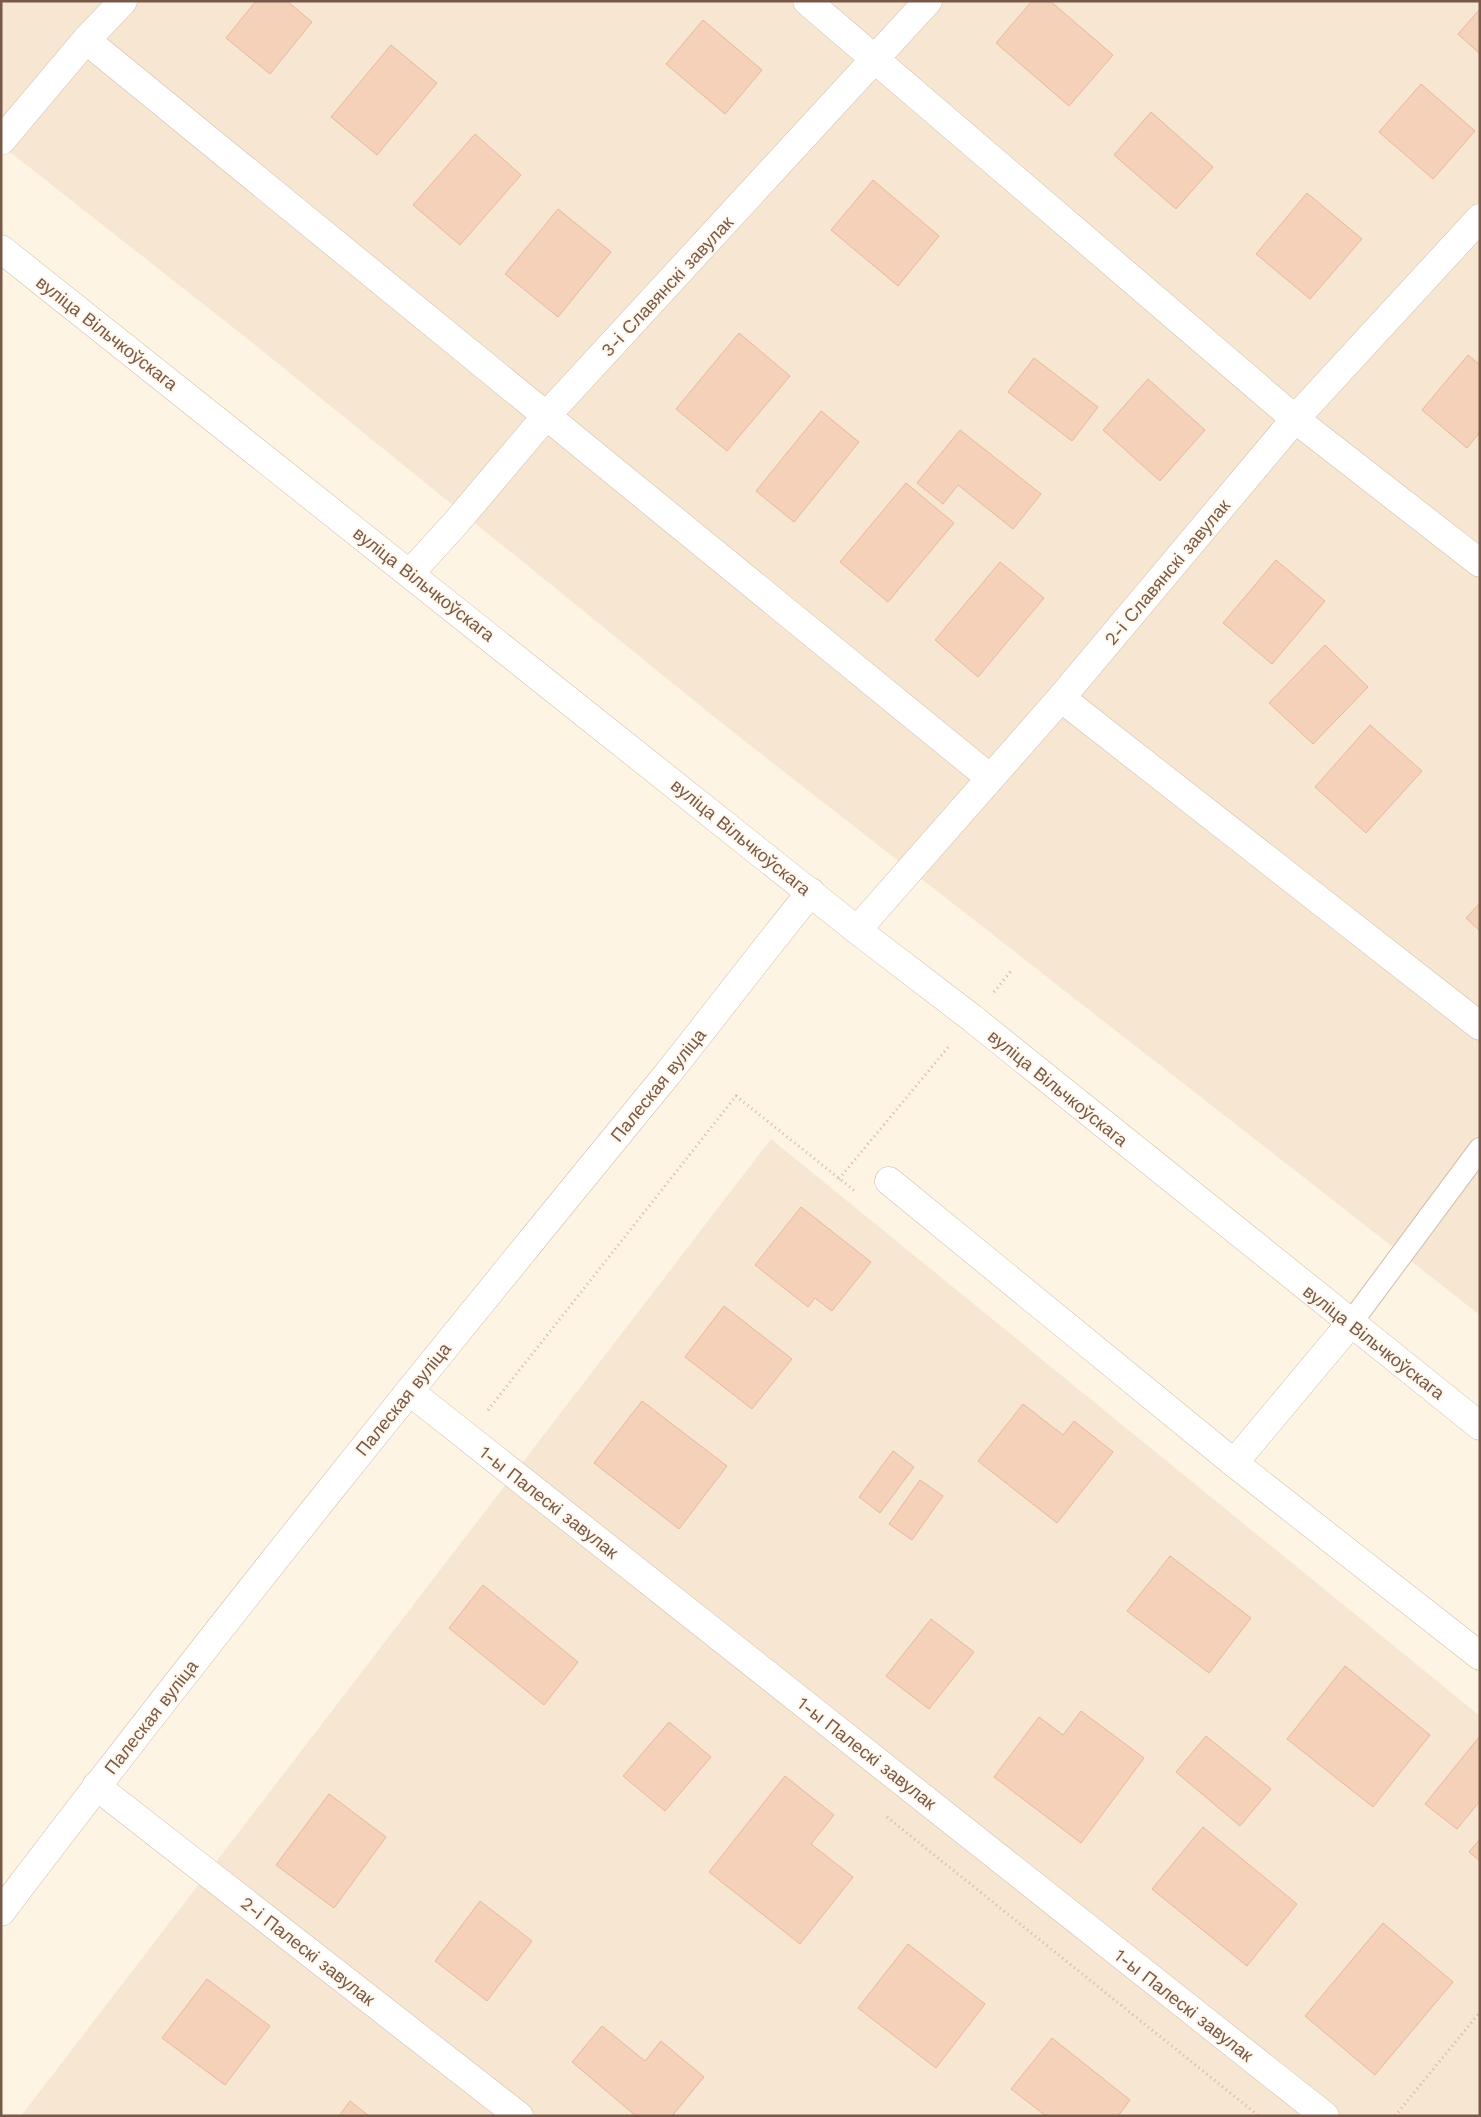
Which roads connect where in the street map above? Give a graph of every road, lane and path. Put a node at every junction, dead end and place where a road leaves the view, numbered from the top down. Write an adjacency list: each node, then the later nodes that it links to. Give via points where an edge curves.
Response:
1 (123, 1): 4 (street)
2 (807, 1): 5 (street)
3 (928, 1): 5 (street, 3-і Славянскі завулак)
4 (86, 40): 6 (street); 9 (street)
5 (876, 60): 9 (street, 3-і Славянскі завулак); 10 (street)
6 (1, 140)
7 (1480, 218): 10 (street, 2-і Славянскі завулак)
8 (1, 249): 12 (street, вуліца Вільчкоўскага)
9 (548, 415): 12 (street, 3-і Славянскі завулак); 14 (street)
10 (1296, 419): 11 (street); 13 (street, 2-і Славянскі завулак)
11 (1480, 563)
12 (410, 573): 15 (street, вуліца Вільчкоўскага)
13 (1061, 698): 14 (street, 2-і Славянскі завулак); 19 (street)
14 (990, 778): 16 (street, 2-і Славянскі завулак)
15 (811, 892): 16 (street, вуліца Вільчкоўскага); 25 (street, Палеская вуліца)
16 (857, 930): 18 (street, вуліца Вільчкоўскага)
17 (1011, 971): 18 (path)
18 (972, 1018): 21 (path); 24 (street, вуліца Вільчкоўскага)
19 (1480, 1026)
20 (1480, 1148): 24 (lane)
21 (839, 1179): 23 (path); 27 (path, via 736,1096)
22 (889, 1181): 28 (street)
23 (862, 1198)
24 (1350, 1324): 26 (street, вуліца Вільчкоўскага); 28 (street)
25 (409, 1390): 27 (street, 1-ы Палескі завулак); 30 (street, Палеская вуліца)
26 (1480, 1426)
27 (466, 1436): 34 (street, 1-ы Палескі завулак)
28 (1234, 1463): 29 (street)
29 (1480, 1656)
30 (96, 1786): 31 (street, Палеская вуліца); 33 (street, 2-і Палескі завулак)
31 (1, 1912)
32 (1480, 2012): 35 (path)
33 (519, 2116)
34 (1325, 2116)
35 (1395, 2116)

